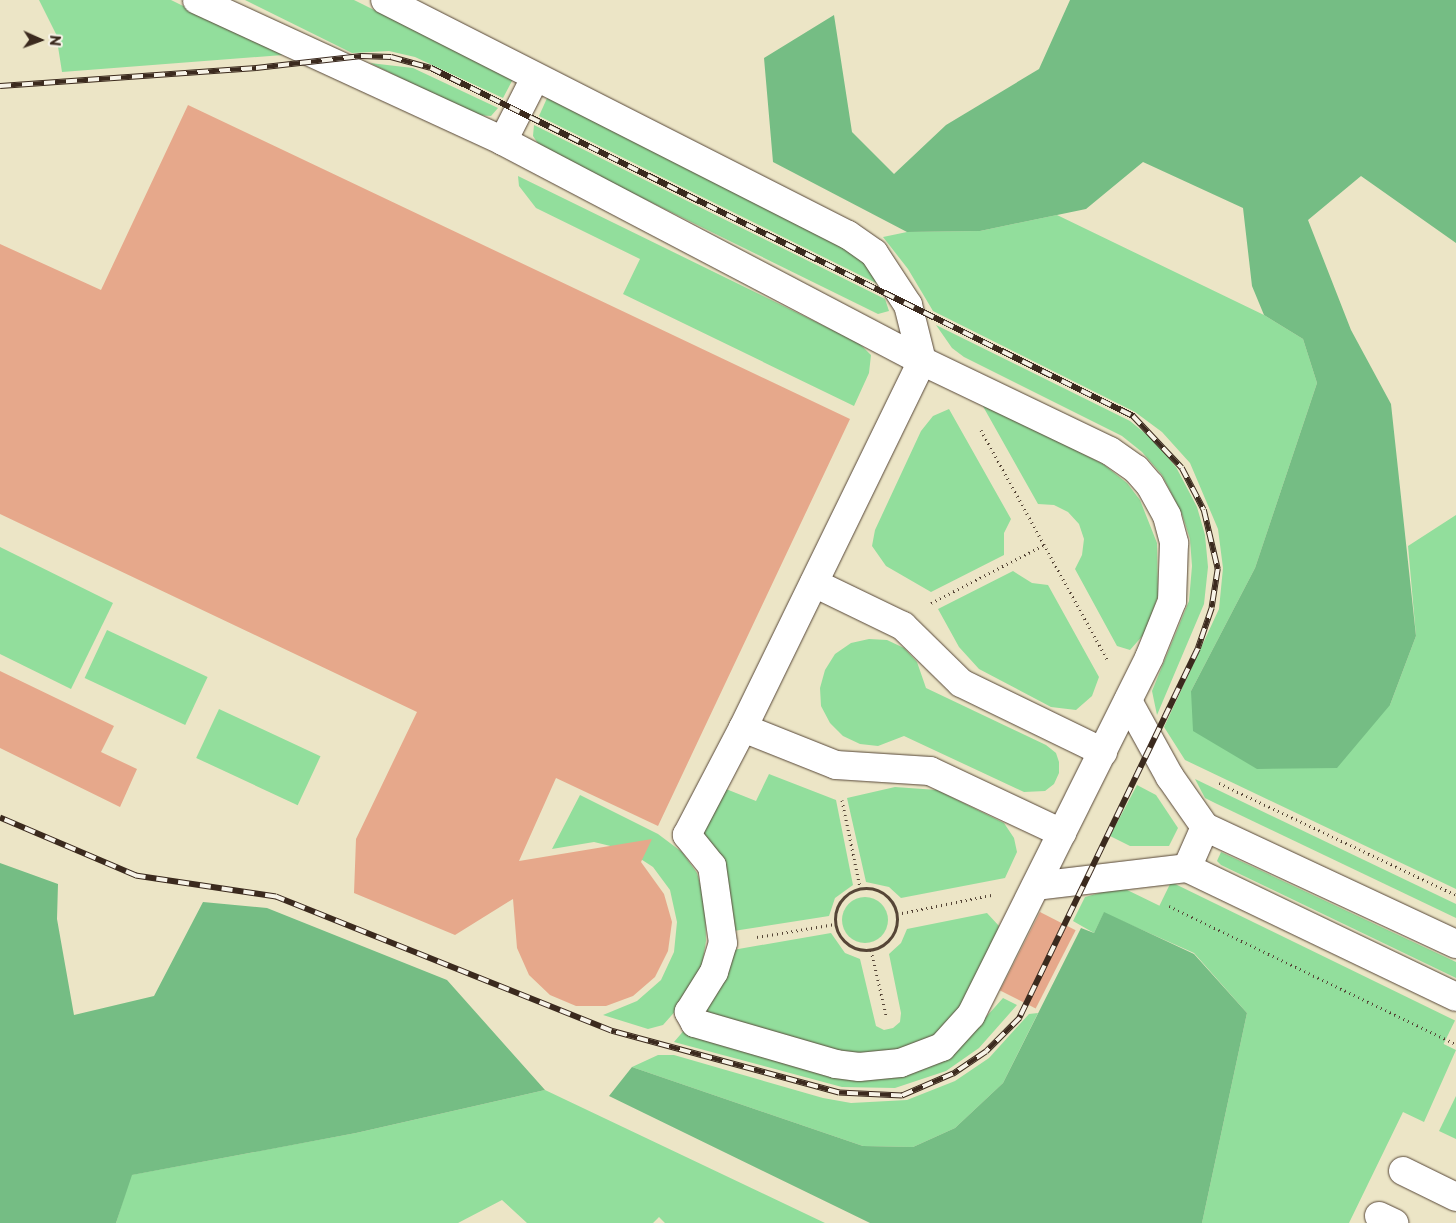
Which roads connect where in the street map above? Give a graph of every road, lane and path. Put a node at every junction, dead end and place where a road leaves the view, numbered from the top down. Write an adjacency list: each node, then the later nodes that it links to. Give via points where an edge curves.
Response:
1 (197, 0): 4 (street)
2 (386, 0): 3 (street)
3 (535, 78): 4 (street); 5 (street, via 848,235 874,253 908,305)
4 (502, 141): 5 (street)
5 (922, 361): 8 (street); 10 (street, via 1110,451 1136,469 1150,485 1167,516 1176,568 1172,601)
6 (978, 426): 7 (path)
7 (1044, 545): 9 (path, via 934,601); 10 (path)
8 (814, 583): 9 (street); 11 (street)
9 (903, 626): 12 (street, via 961,683)
10 (1128, 702): 12 (street); 14 (street)
11 (743, 728): 13 (street); 24 (street, via 687,835 712,866)
12 (1103, 752): 16 (street)
13 (836, 766): 16 (street, via 930,771); 20 (path)
14 (1170, 777): 15 (street); 21 (path, via 1190,768)
15 (1205, 827): 17 (street); 25 (street)
16 (1062, 833): 19 (street)
17 (1187, 868): 18 (street); 27 (street)
18 (1133, 874): 19 (street); 29 (path, via 1136,891)
19 (1036, 886): 22 (path); 24 (street, via 971,1014 942,1047 900,1063 859,1067 836,1064 695,1022 689,1012 714,972)
20 (860, 887): 22 (path, via 884,893); 23 (path, via 840,901 835,912)
21 (1456, 895)
22 (897, 914): 26 (path, via 892,938)
23 (835, 924): 24 (path); 26 (path, via 839,936 848,945 859,950)
24 (724, 943)
25 (1456, 944)
26 (871, 950): 28 (path)
27 (1456, 997)
28 (886, 1015)
29 (1456, 1044)
30 (1403, 1171): 31 (street)
31 (1456, 1197)

